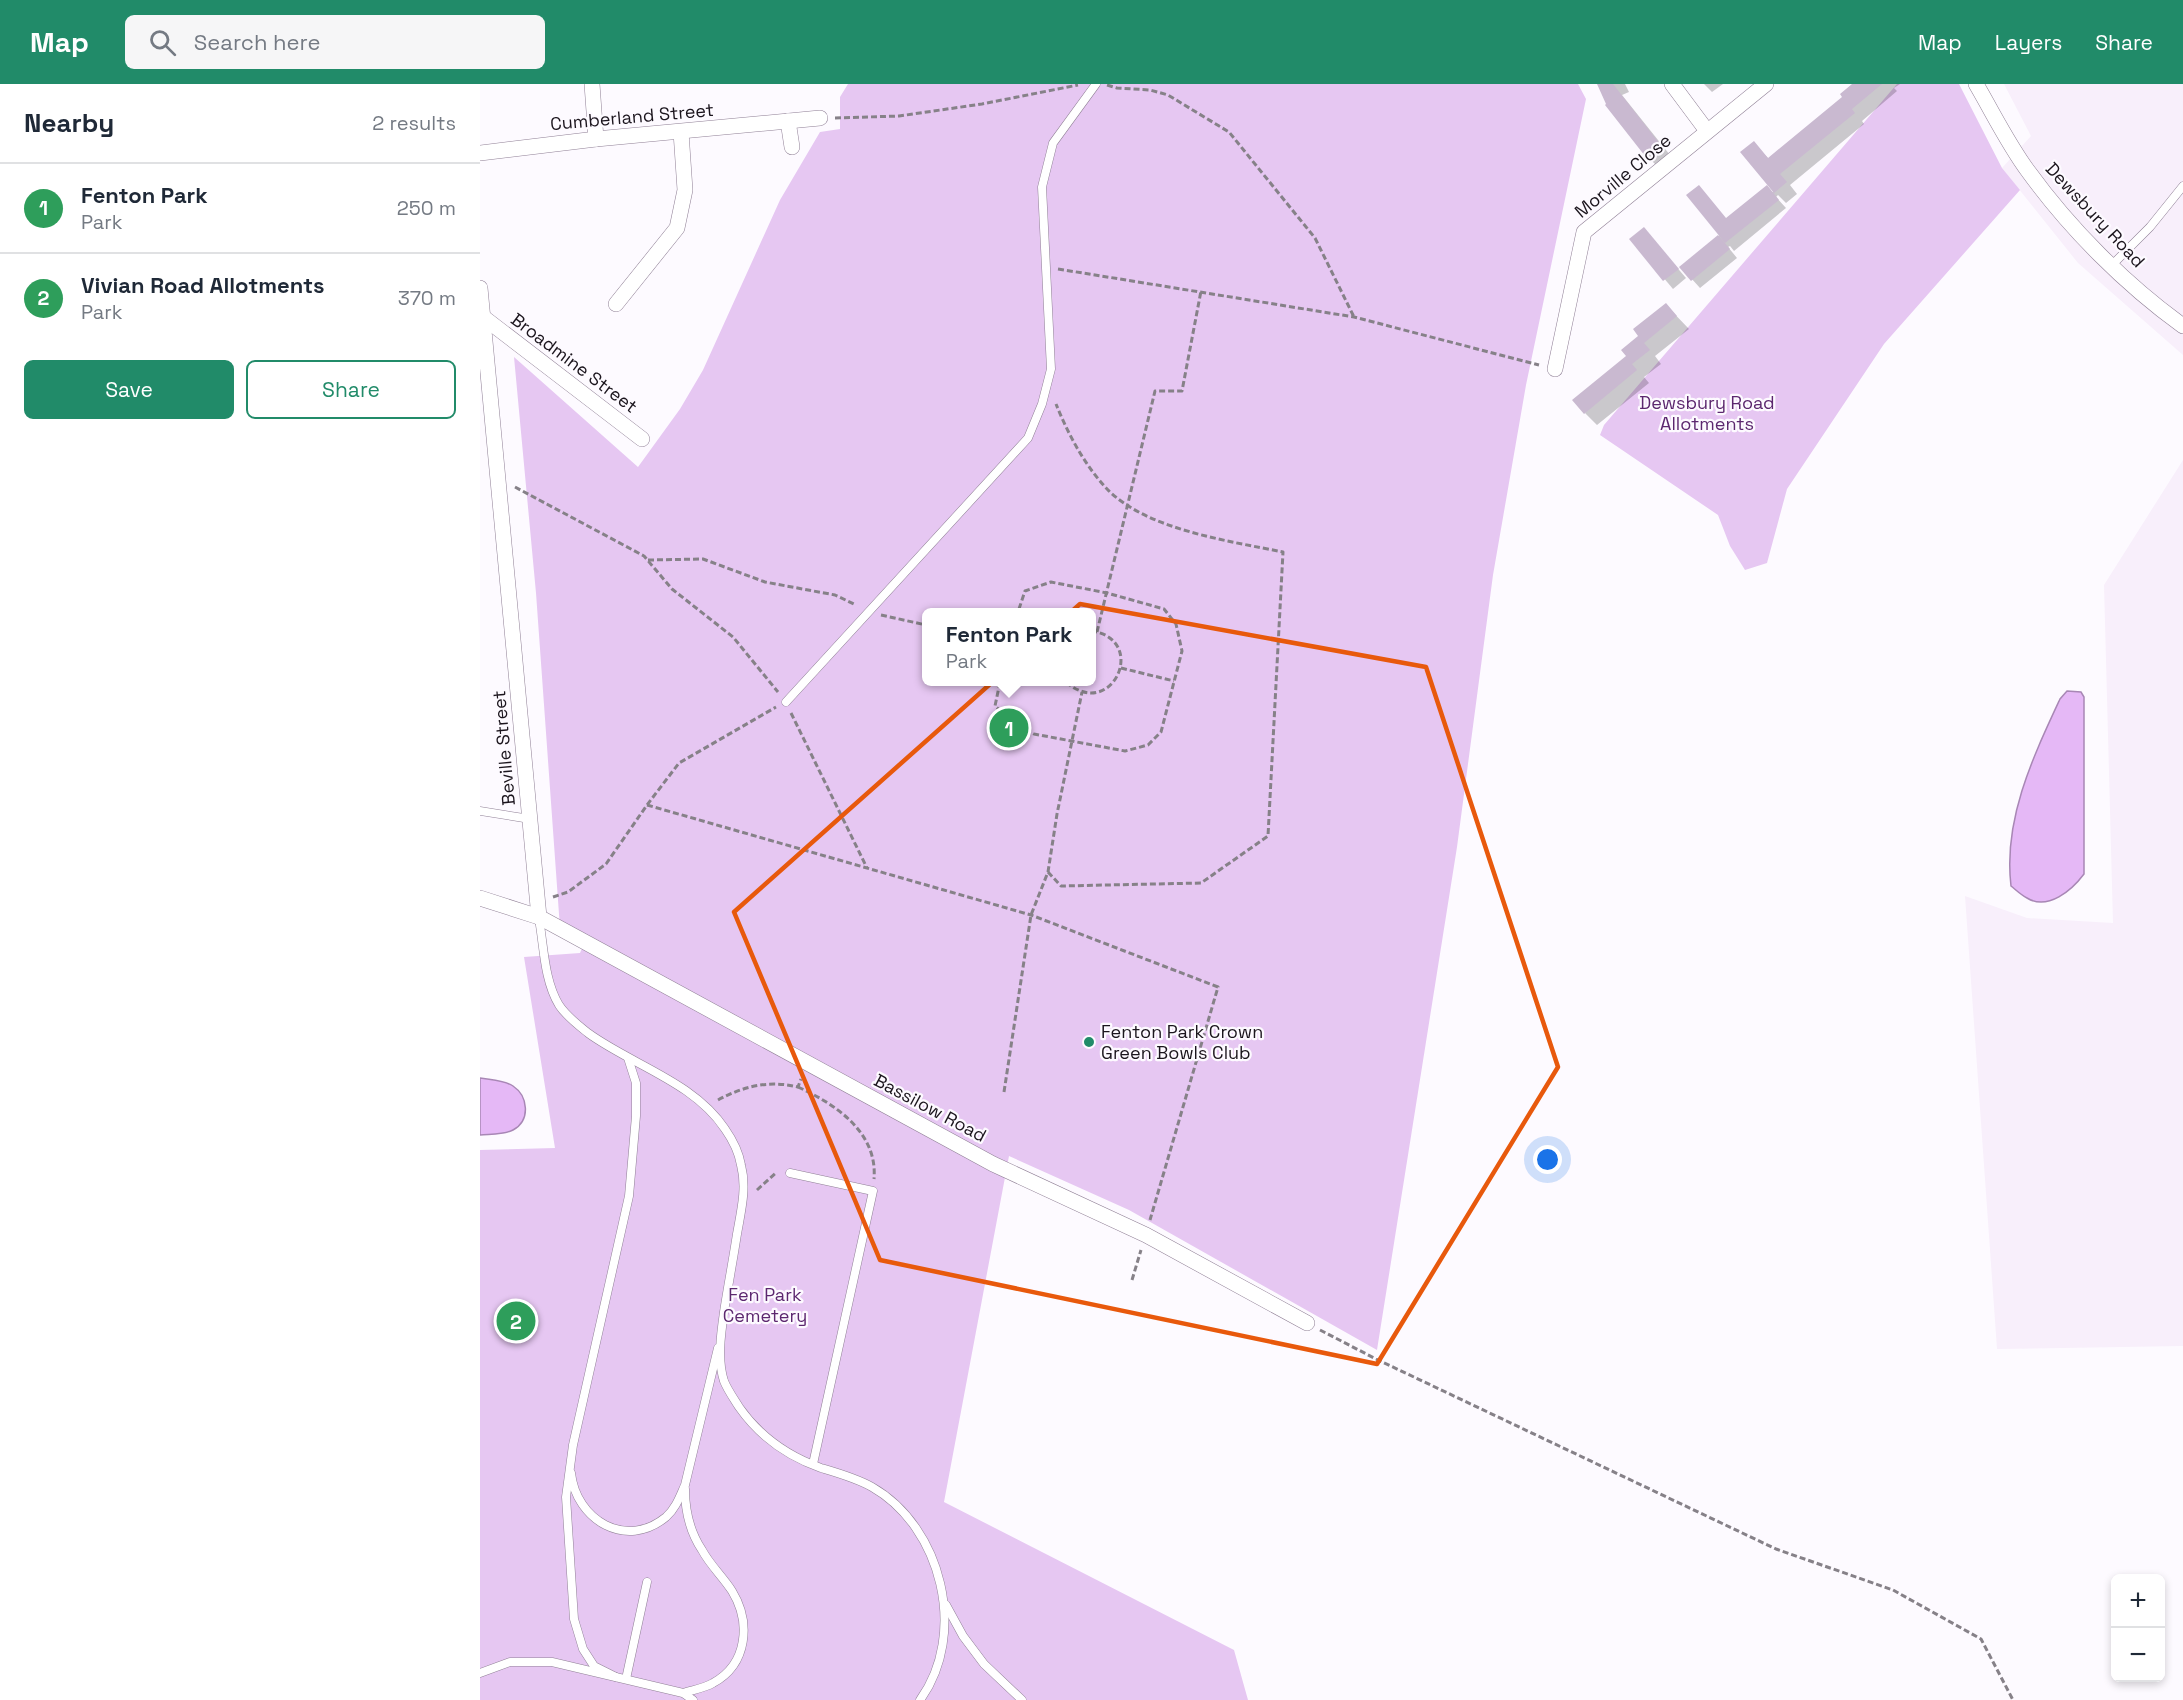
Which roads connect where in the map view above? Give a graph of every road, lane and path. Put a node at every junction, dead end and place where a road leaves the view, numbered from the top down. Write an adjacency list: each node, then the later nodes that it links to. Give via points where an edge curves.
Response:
1 (592, 84): 12 (street)
2 (1085, 84): 8 (path, via 899,116)
3 (1096, 84): 17 (lane, via 1053,142 1042,187)
4 (1105, 84): 22 (path, via 1168,95 1229,132 1315,238)
5 (1672, 84): 10 (street)
6 (1766, 84): 10 (street, Morville Close)
7 (1976, 84): 16 (street, Dewsbury Road, via 2027,170)
8 (820, 118): 9 (street, Cumberland Street)
9 (788, 122): 11 (street, Cumberland Street); 13 (street)
10 (1707, 131): 24 (street, Morville Close, via 1584,232)
11 (681, 132): 12 (street, Cumberland Street); 20 (street, via 685,190 677,228)
12 (596, 139): 14 (street, Cumberland Street)
13 (792, 147)
14 (480, 153)
15 (2183, 186): 16 (lane)
16 (2112, 265): 23 (street, Dewsbury Road)
17 (1046, 267): 19 (path); 32 (lane, via 1051,369 1028,438)
18 (480, 288): 21 (street, Beville Street)
19 (1201, 291): 22 (path); 28 (path, via 1182,391 1155,392)
20 (616, 304)
21 (481, 317): 26 (street, Broadmine Street); 27 (street, Beville Street)
22 (1354, 317): 24 (path)
23 (2183, 326)
24 (1556, 369)
25 (1055, 402): 28 (path, via 1090,468)
26 (642, 439)
27 (498, 478): 29 (path); 44 (street, Beville Street)
28 (1127, 504): 30 (path); 46 (path, via 1183,529 1283,552 1268,836 1201,883 1061,886)
29 (648, 561): 32 (path, via 703,559 765,582 835,595); 40 (path, via 672,589 733,637)
30 (1107, 593): 31 (path, via 1051,582 1025,591); 34 (path); 36 (path, via 1164,609 1176,624 1182,651)
31 (1019, 608)
32 (869, 612): 33 (path); 40 (lane)
33 (922, 624)
34 (1098, 632): 35 (path, via 1117,646)
35 (1121, 668): 36 (path); 39 (path, via 1106,689)
36 (1174, 681): 41 (path, via 1161,732 1148,746 1125,751)
37 (999, 686): 41 (path, via 995,706 1015,724 1034,734)
38 (1072, 686): 39 (path)
39 (1082, 692): 41 (path)
40 (786, 702): 42 (path, via 679,763); 45 (path)
41 (1072, 742): 46 (path)
42 (646, 805): 45 (path); 48 (path, via 606,864 568,892)
43 (480, 811): 44 (lane)
44 (530, 819): 48 (street, Beville Street)
45 (867, 868): 49 (path)
46 (1048, 872): 49 (path)
47 (480, 898): 50 (street, Bassilow Road)
48 (538, 902): 50 (street, Beville Street)
49 (1031, 915): 54 (path); 59 (path, via 1218,987)
50 (539, 917): 51 (lane, via 549,984 560,1007 576,1024); 52 (street, Bassilow Road)
51 (628, 1058): 55 (lane); 63 (lane, via 636,1083 636,1116 628,1196)
52 (808, 1064): 53 (path); 59 (street, Bassilow Road, via 993,1164)
53 (798, 1087): 55 (path, via 763,1084 738,1090); 57 (path, via 820,1097 860,1130 871,1154)
54 (1004, 1092)
55 (706, 1106): 58 (lane, via 733,1143 741,1165)
56 (790, 1173): 57 (lane); 58 (path, via 778,1171 757,1190)
57 (873, 1191): 64 (lane)
58 (744, 1193): 62 (lane)
59 (1146, 1235): 60 (path); 61 (street, Bassilow Road)
60 (1132, 1280)
61 (1307, 1323): 75 (path, via 1776,1550 1893,1590 1981,1639)
62 (719, 1343): 64 (lane, via 724,1381 740,1408 764,1437); 65 (lane)
63 (570, 1459): 65 (lane, via 576,1495 585,1510 616,1529 651,1526 667,1516); 69 (lane, via 566,1497 574,1619 583,1648 594,1666)
64 (813, 1464): 67 (lane, via 873,1488 900,1509 922,1538 937,1570)
65 (684, 1485): 71 (lane, via 691,1529 701,1550 732,1591 745,1633 741,1653 728,1672 713,1684)
66 (647, 1582): 70 (lane)
67 (945, 1604): 73 (lane, via 937,1671); 74 (lane, via 984,1664)
68 (480, 1672): 69 (lane, via 510,1662 552,1662)
69 (616, 1677): 70 (lane)
70 (626, 1679): 71 (lane)
71 (683, 1692): 72 (lane)
72 (693, 1700)
73 (920, 1700)
74 (1022, 1700)
75 (2013, 1700)

